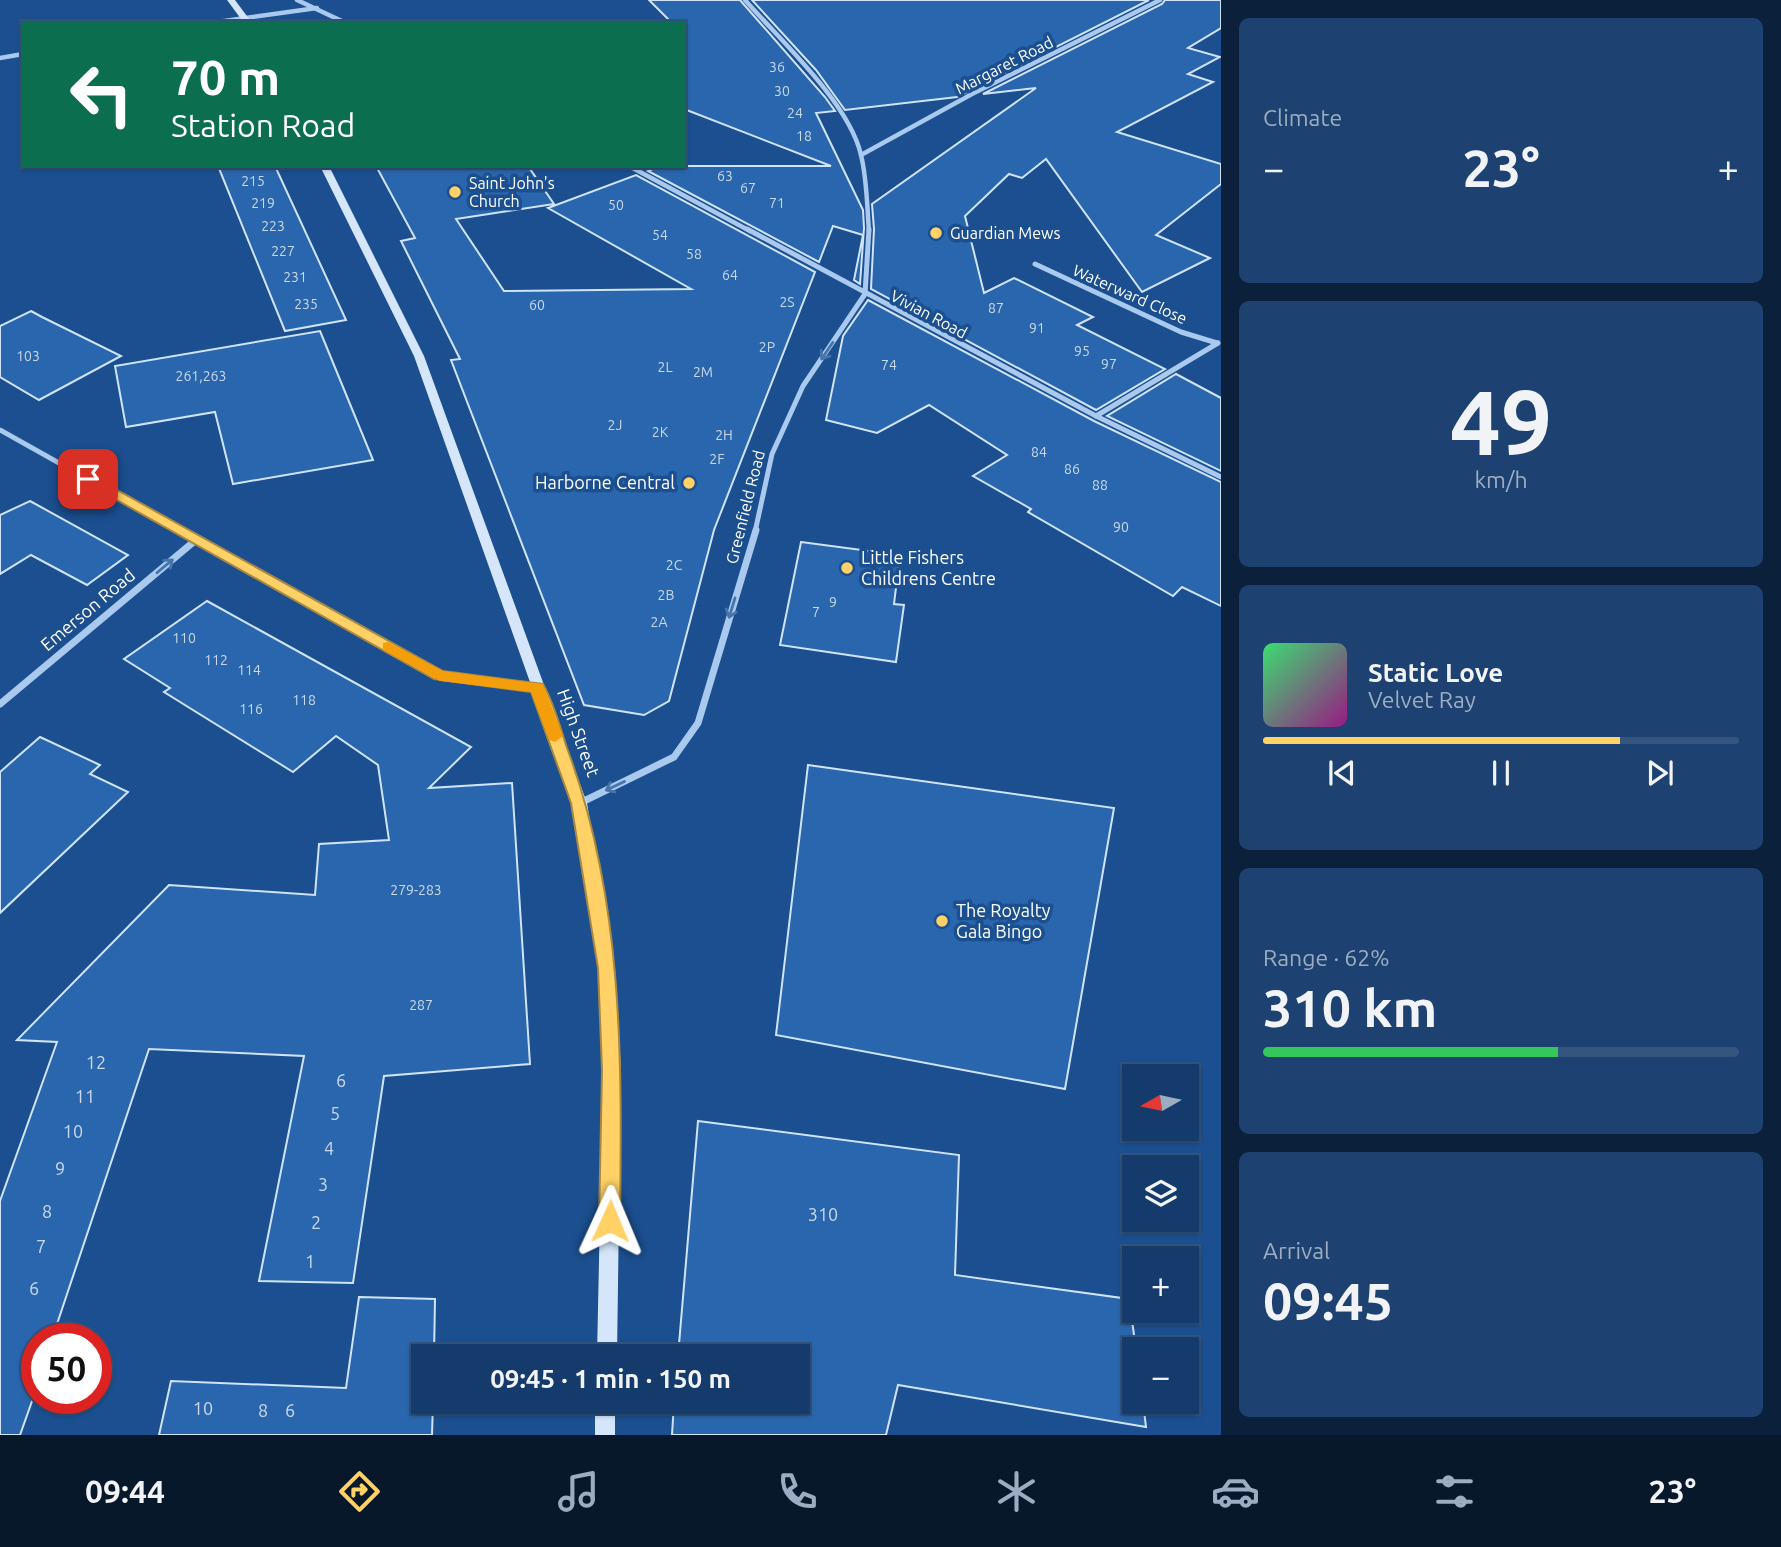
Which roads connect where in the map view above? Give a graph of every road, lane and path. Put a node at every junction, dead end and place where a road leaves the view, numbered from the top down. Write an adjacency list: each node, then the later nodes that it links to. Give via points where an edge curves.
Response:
1 (231, 0): 6 (main road)
2 (297, 0): 5 (street)
3 (745, 0): 10 (street, Greenfield Road, via 834,100)
4 (1160, 0): 10 (street, Margaret Road)
5 (317, 8): 6 (street); 7 (street)
6 (246, 20)
7 (342, 21)
8 (21, 54): 9 (street)
9 (0, 58)
10 (860, 155): 14 (street, Greenfield Road, via 870,239)
11 (325, 168): 20 (main road, High Street, via 419,356)
12 (633, 168): 14 (street, Vivian Road)
13 (1035, 264): 15 (street, Waterward Close, via 1181,332)
14 (865, 294): 16 (street, Vivian Road); 22 (street, Greenfield Road, one-way to 22, via 803,386 772,454 755,533 698,723 674,757)
15 (1219, 343): 16 (street, Waterward Close)
16 (1096, 416): 18 (street, Vivian Road)
17 (0, 430): 19 (street)
18 (1221, 477)
19 (197, 539): 20 (street, via 440,676); 21 (street, Emerson Road, one-way to 19)
20 (537, 687): 22 (main road, High Street)
21 (0, 704)
22 (580, 803): 23 (main road, High Street, via 608,981 612,1070)
23 (607, 1344)
24 (605, 1414): 25 (main road)
25 (605, 1435)

